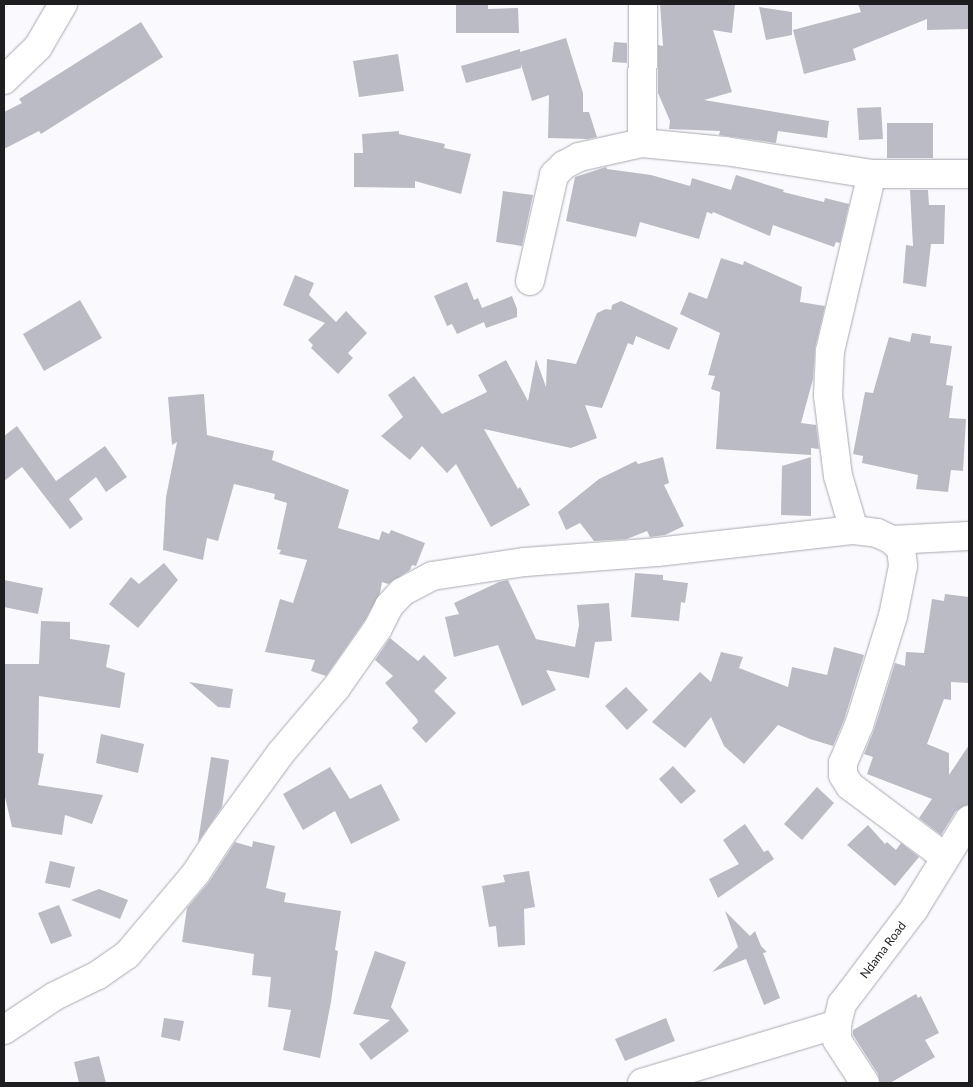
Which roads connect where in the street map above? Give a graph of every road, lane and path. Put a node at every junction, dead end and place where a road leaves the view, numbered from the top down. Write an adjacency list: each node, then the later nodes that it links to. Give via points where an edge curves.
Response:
1 (64, 4): 3 (street, via 38,47)
2 (643, 4): 4 (street)
3 (4, 80)
4 (642, 143): 5 (street, via 725,151); 7 (street, via 580,157 564,165 554,175)
5 (872, 174): 6 (street); 8 (street, via 830,351 828,396 838,476)
6 (969, 174)
7 (530, 281)
8 (854, 530): 10 (street, via 878,533); 14 (street, via 657,552 524,562 432,576 417,583 402,592 390,606 336,688 280,754 196,873 127,955)
9 (969, 536): 10 (street)
10 (892, 540): 12 (street, via 900,549 903,566 895,608 859,725 842,762 843,775 850,786)
11 (969, 820): 12 (street, Ndama Road)
12 (945, 856): 13 (street, Ndama Road, via 914,909 842,1004)
13 (837, 1024): 15 (street); 16 (street, Ndama Road, via 837,1040)
14 (4, 1030)
15 (642, 1083)
16 (864, 1083)

